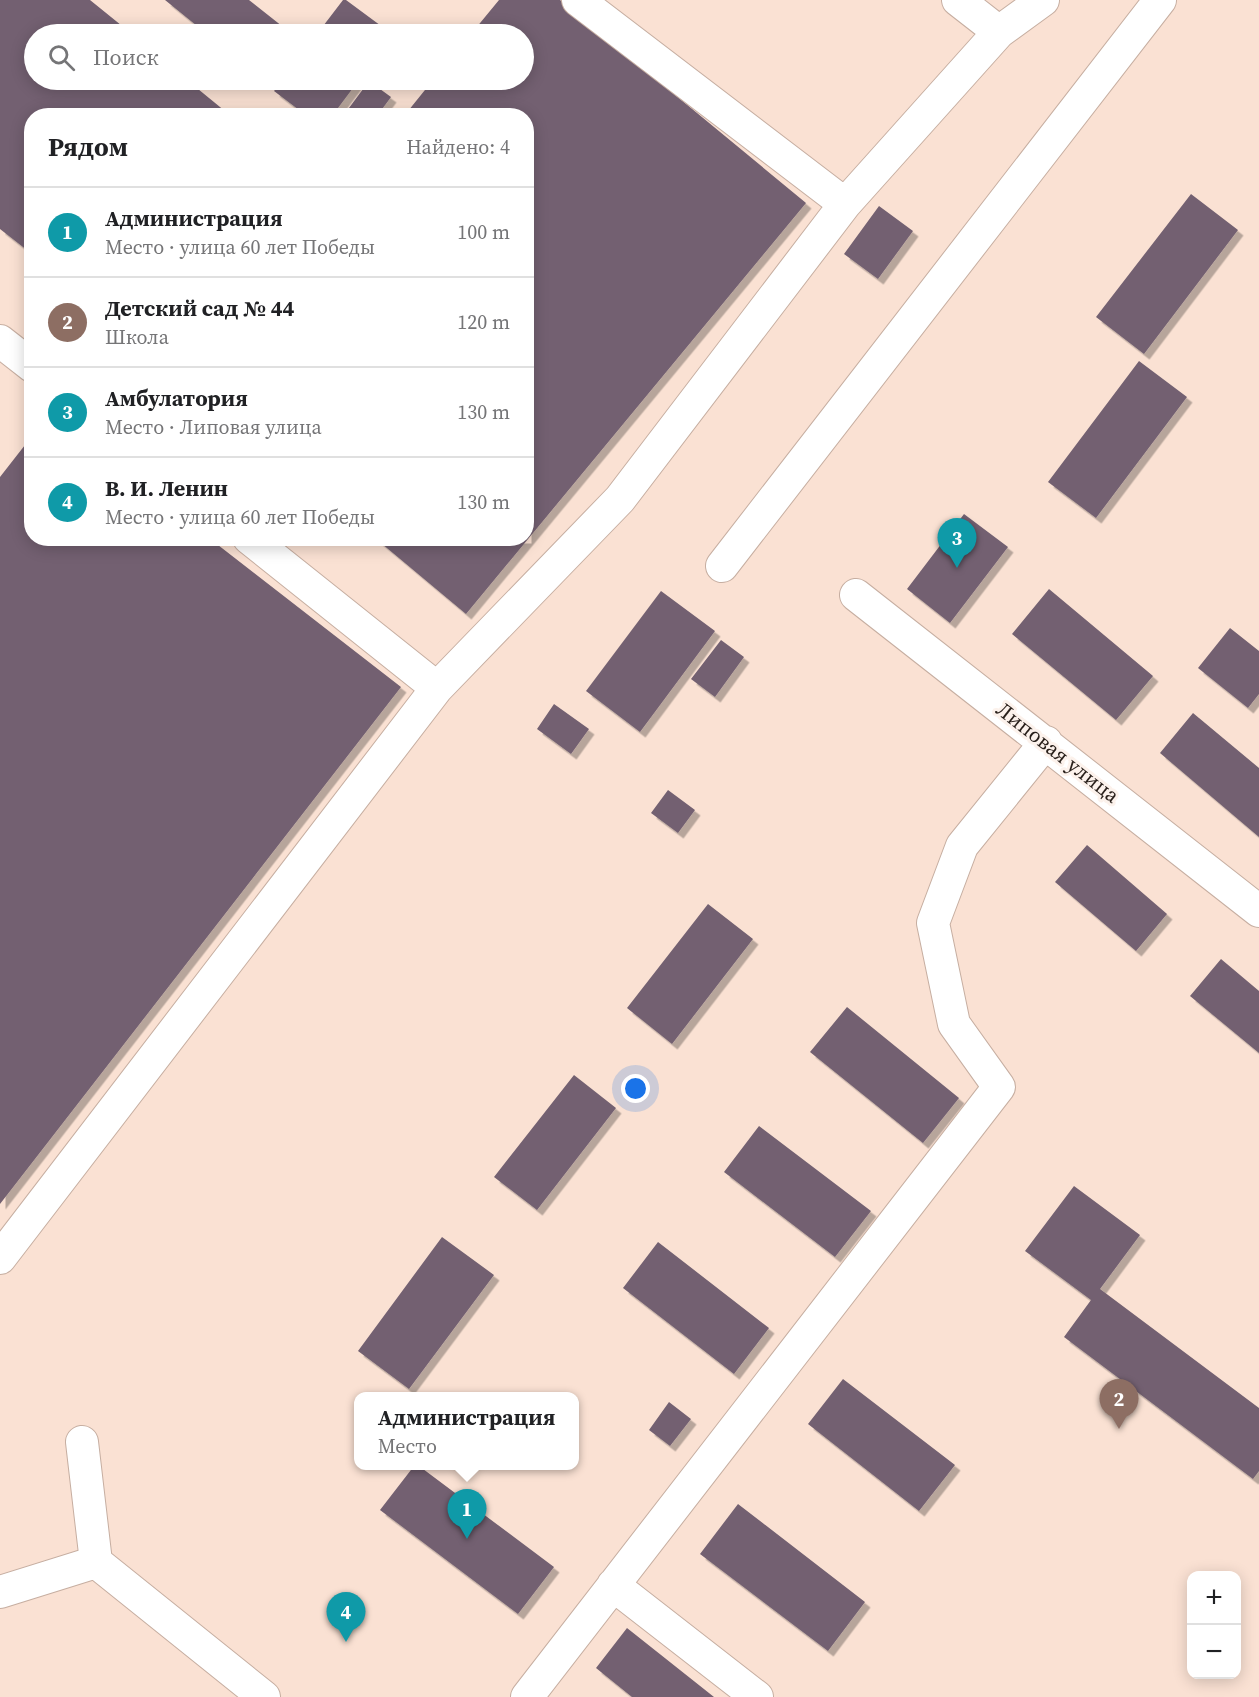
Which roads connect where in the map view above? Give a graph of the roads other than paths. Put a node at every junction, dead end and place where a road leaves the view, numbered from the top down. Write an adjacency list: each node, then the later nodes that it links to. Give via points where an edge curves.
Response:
1 (578, 0): 6 (street)
2 (958, 0): 5 (street)
3 (1042, 0): 5 (street)
4 (1160, 0): 10 (street)
5 (999, 32): 6 (street)
6 (845, 204): 12 (street, via 620,499)
7 (0, 341): 8 (street)
8 (24, 360)
9 (259, 546): 12 (street)
10 (722, 566)
11 (856, 595): 13 (street, Липовая улица)
12 (437, 688): 15 (street)
13 (1046, 742): 14 (street, Липовая улица); 18 (street, via 962,846 933,923 954,1024 999,1087)
14 (1259, 911)
15 (0, 1258)
16 (82, 1442): 17 (street)
17 (96, 1563): 19 (street); 20 (street)
18 (613, 1585): 21 (street); 22 (street)
19 (0, 1592)
20 (264, 1697)
21 (527, 1697)
22 (757, 1697)

